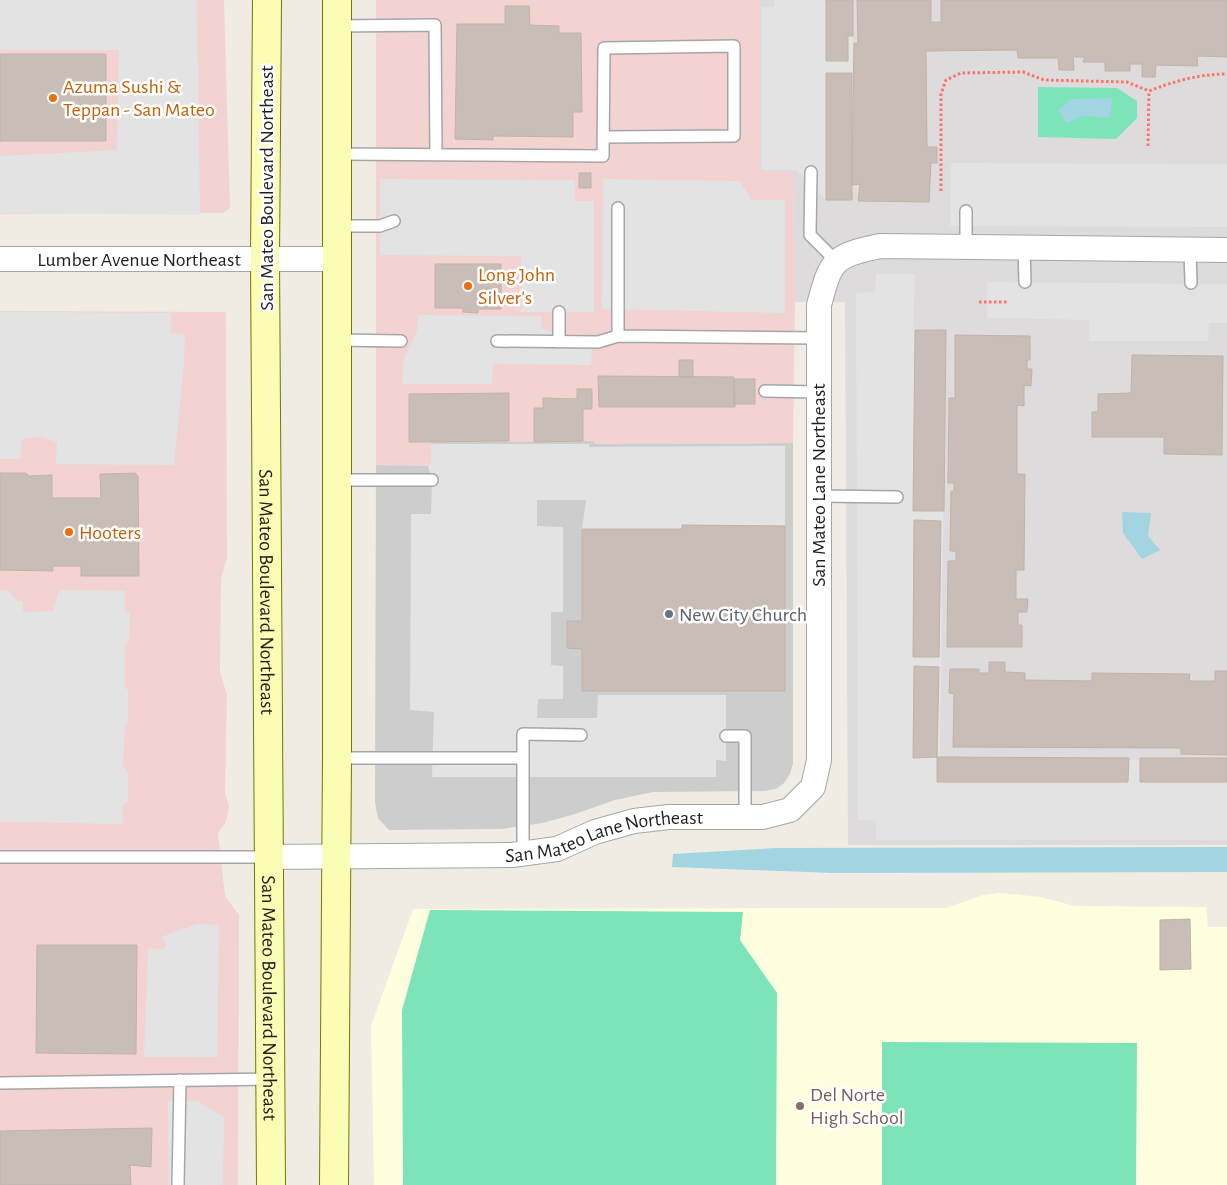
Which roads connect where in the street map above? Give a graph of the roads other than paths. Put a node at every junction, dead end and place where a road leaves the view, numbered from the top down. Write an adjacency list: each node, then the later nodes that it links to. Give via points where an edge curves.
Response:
1 (267, 0): 16 (main road, San Mateo Boulevard Northeast)
2 (337, 13): 4 (main road); 5 (lane, via 435,25)
3 (604, 137): 3 (lane, via 734,136 734,46 604,48); 5 (lane, via 603,156)
4 (336, 154): 5 (lane); 10 (main road)
5 (436, 154)
6 (811, 172): 18 (lane, via 810,235)
7 (618, 208): 22 (lane)
8 (966, 211): 11 (lane)
9 (394, 221): 10 (lane, via 380,226)
10 (336, 226): 17 (main road)
11 (966, 247): 12 (street); 18 (street, via 880,246 853,252)
12 (1024, 248): 13 (street); 19 (lane)
13 (1190, 250): 14 (street); 20 (lane)
14 (1227, 250)
15 (0, 259): 16 (street, Lumber Avenue Northeast)
16 (265, 259): 17 (street, Lumber Avenue Northeast); 42 (main road, San Mateo Boulevard Northeast)
17 (336, 259): 24 (main road)
18 (836, 261): 23 (street, San Mateo Lane Northeast, via 828,273 819,305)
19 (1025, 282)
20 (1191, 283)
21 (559, 312): 27 (lane)
22 (618, 336): 23 (lane); 27 (lane, via 598,342)
23 (819, 338): 29 (street, San Mateo Lane Northeast)
24 (336, 340): 25 (lane); 30 (main road)
25 (401, 340)
26 (497, 341): 27 (lane)
27 (559, 342)
28 (765, 391): 29 (lane)
29 (818, 392): 32 (street, San Mateo Lane Northeast)
30 (336, 480): 31 (lane); 36 (main road)
31 (432, 480)
32 (818, 496): 33 (lane); 38 (street, San Mateo Lane Northeast, via 818,760 813,787 790,810 763,817)
33 (897, 497)
34 (581, 735): 37 (lane, via 523,734)
35 (726, 736): 38 (lane, via 745,736)
36 (336, 758): 37 (lane); 40 (main road)
37 (523, 758): 39 (lane)
38 (745, 817): 39 (street, San Mateo Lane Northeast, via 669,817 634,821 595,832 558,848)
39 (523, 854): 40 (street, San Mateo Lane Northeast)
40 (336, 855): 42 (street, San Mateo Lane Northeast); 48 (main road)
41 (0, 857): 42 (lane)
42 (269, 857): 43 (main road, San Mateo Boulevard Northeast)
43 (270, 1079): 44 (lane); 47 (main road, San Mateo Boulevard Northeast)
44 (180, 1080): 45 (lane); 46 (lane)
45 (0, 1083)
46 (178, 1185)
47 (271, 1185)
48 (334, 1185)

